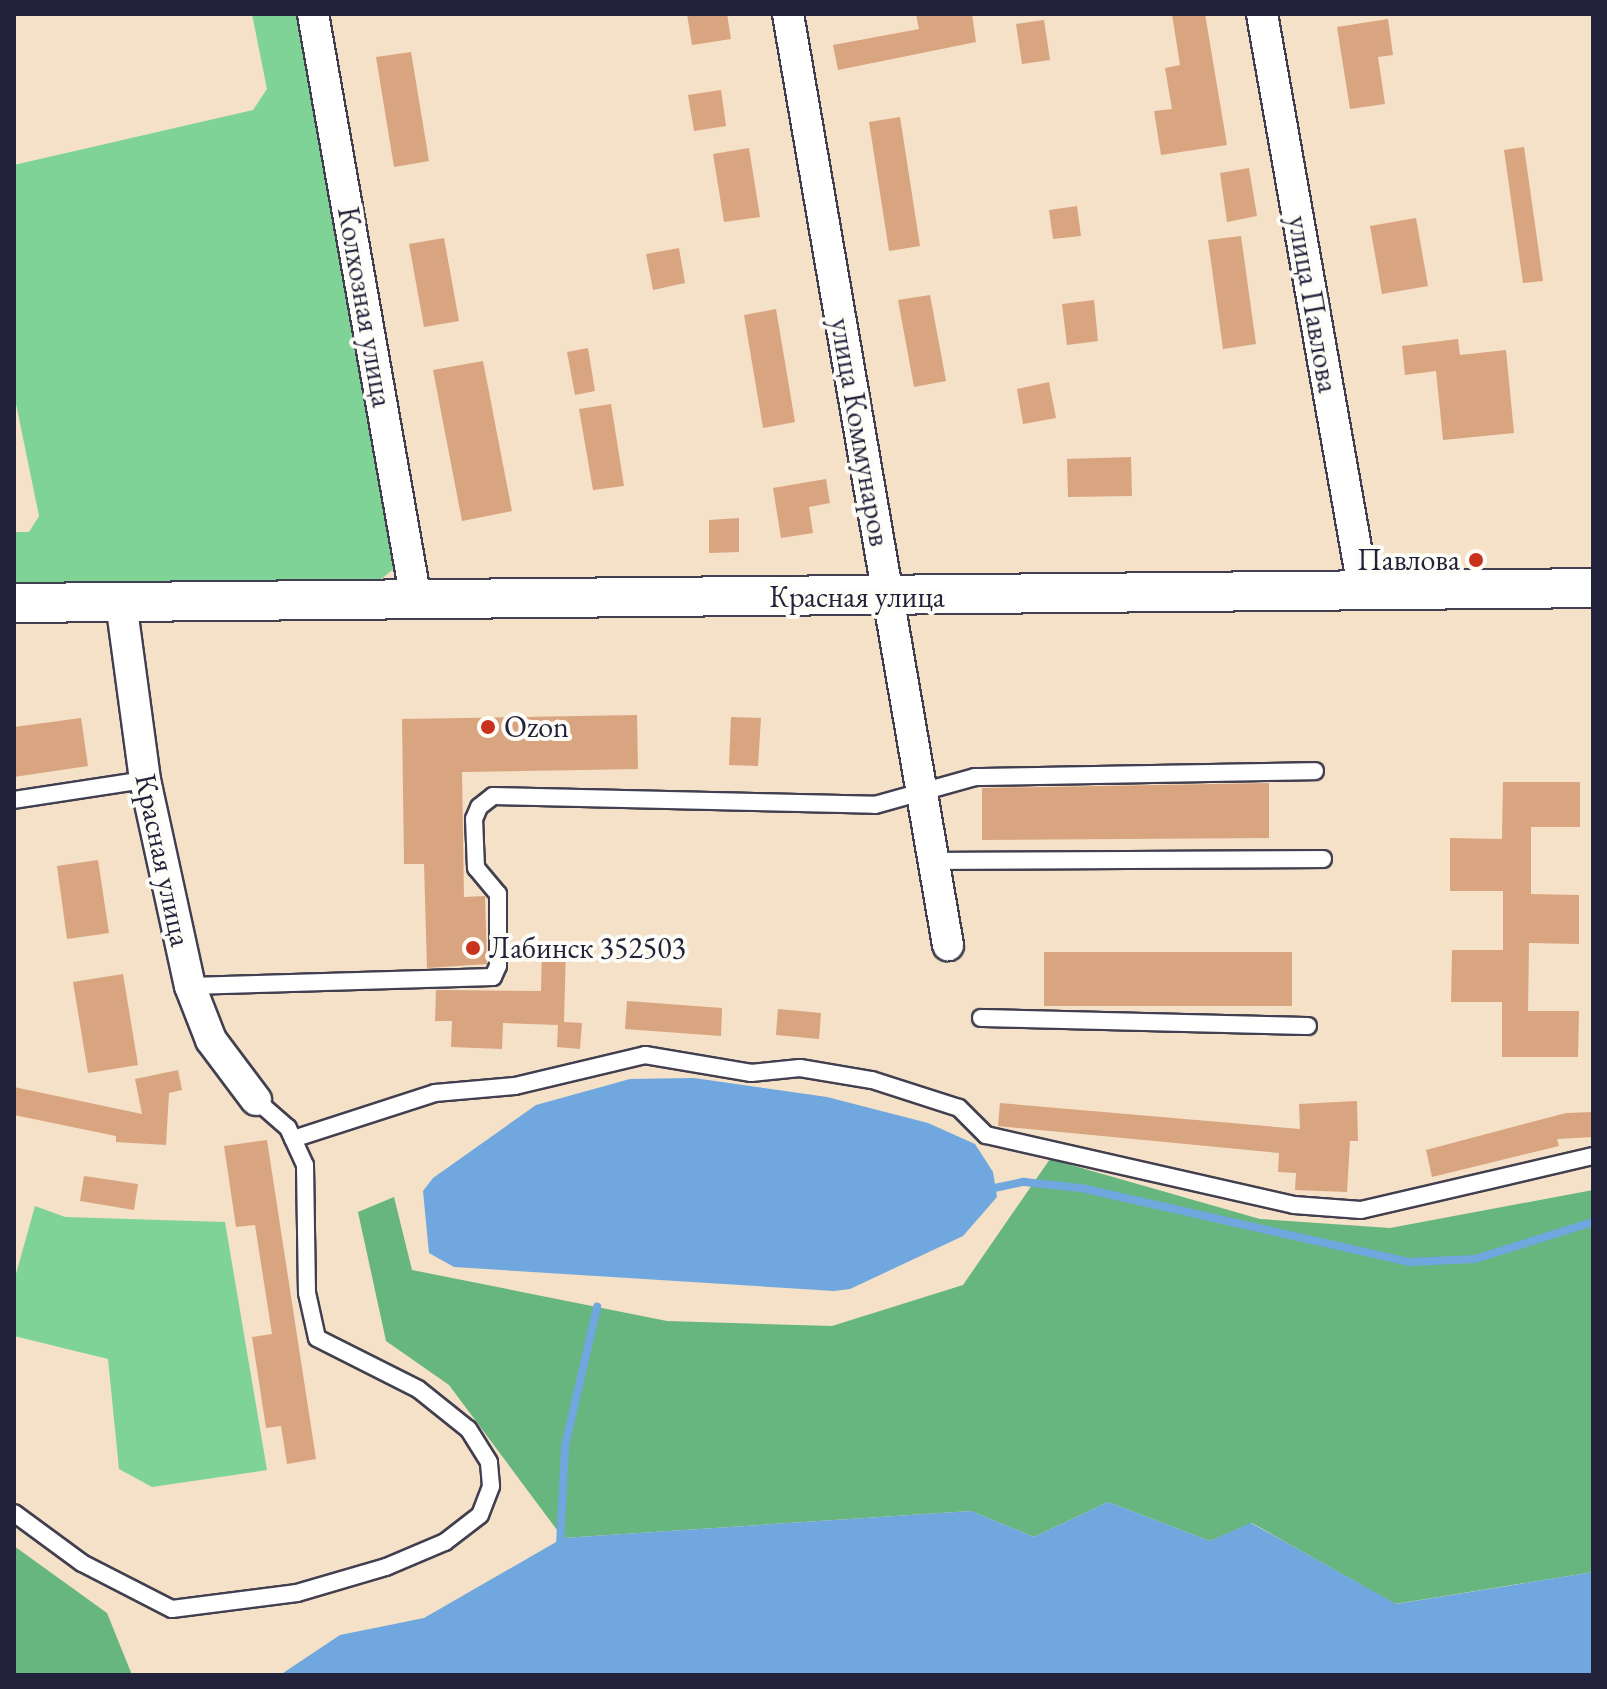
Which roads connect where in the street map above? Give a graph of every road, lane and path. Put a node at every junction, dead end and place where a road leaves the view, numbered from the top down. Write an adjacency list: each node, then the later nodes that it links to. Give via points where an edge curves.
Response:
1 (313, 14): 7 (street, Колхозная улица)
2 (788, 14): 6 (street, улица Коммунаров)
3 (1262, 14): 5 (street, улица Павлова)
4 (1593, 588): 5 (street, Красная улица)
5 (1364, 593): 6 (street, Красная улица)
6 (887, 597): 7 (street, Красная улица); 12 (street, улица Коммунаров)
7 (416, 600): 8 (street, Красная улица)
8 (121, 602): 9 (street, Красная улица); 11 (street, Красная улица)
9 (14, 603)
10 (1315, 771): 12 (lane, via 975,777)
11 (145, 780): 13 (lane); 17 (street, Красная улица)
12 (919, 789): 15 (street, улица Коммунаров); 17 (lane, via 875,805 493,796 474,819 476,868 498,894 498,966 493,977)
13 (14, 800)
14 (1323, 859): 15 (lane)
15 (932, 861): 16 (street, улица Коммунаров)
16 (948, 945)
17 (190, 986): 20 (street, Красная улица, via 211,1040)
18 (981, 1018): 19 (lane)
19 (1308, 1026)
20 (256, 1100): 21 (lane)
21 (293, 1139): 22 (lane, via 435,1093 515,1086 645,1055 751,1073 800,1068 872,1080 959,1108 986,1135 1294,1205 1361,1210); 23 (lane, via 305,1165 307,1293 317,1338 418,1389 468,1429 489,1462 491,1486 480,1515 445,1542 386,1567 297,1593 172,1609 82,1563)
22 (1593, 1156)
23 (14, 1513)

